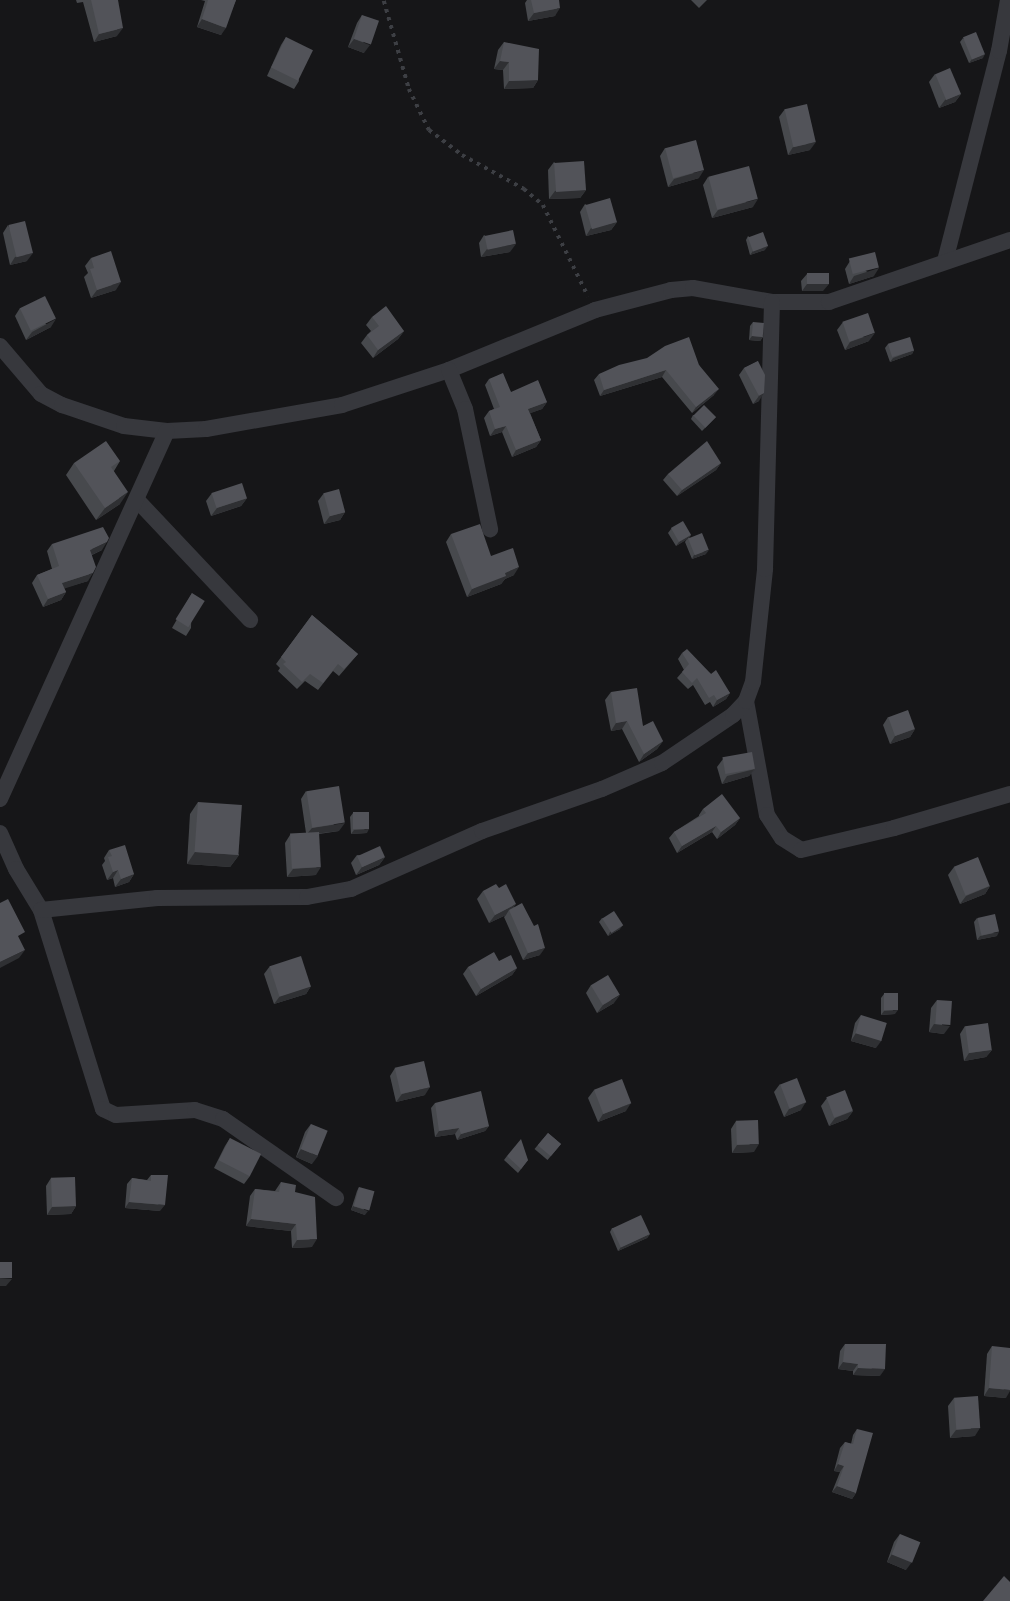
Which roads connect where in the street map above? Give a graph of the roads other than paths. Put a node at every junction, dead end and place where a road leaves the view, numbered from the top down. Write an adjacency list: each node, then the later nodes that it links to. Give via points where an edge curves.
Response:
1 (1007, 0): 3 (street, via 999,51)
2 (1010, 240): 3 (street)
3 (945, 261): 4 (street, via 829,302)
4 (772, 302): 6 (street, via 693,288 671,290 596,310); 11 (street, via 765,569 753,682)
5 (0, 346): 7 (street, via 41,394 62,405 124,426)
6 (449, 370): 7 (street, via 342,405 206,429); 9 (street, via 465,409)
7 (167, 431): 8 (street)
8 (137, 500): 10 (street); 13 (street)
9 (490, 529)
10 (250, 620)
11 (746, 701): 12 (street, via 767,815 782,838 801,849); 15 (street, via 662,763 482,831 351,889 307,897 157,898)
12 (1010, 794)
13 (0, 799)
14 (0, 833): 15 (street)
15 (41, 910): 16 (street, via 103,1109 116,1115 195,1110 223,1119)
16 (336, 1198)

